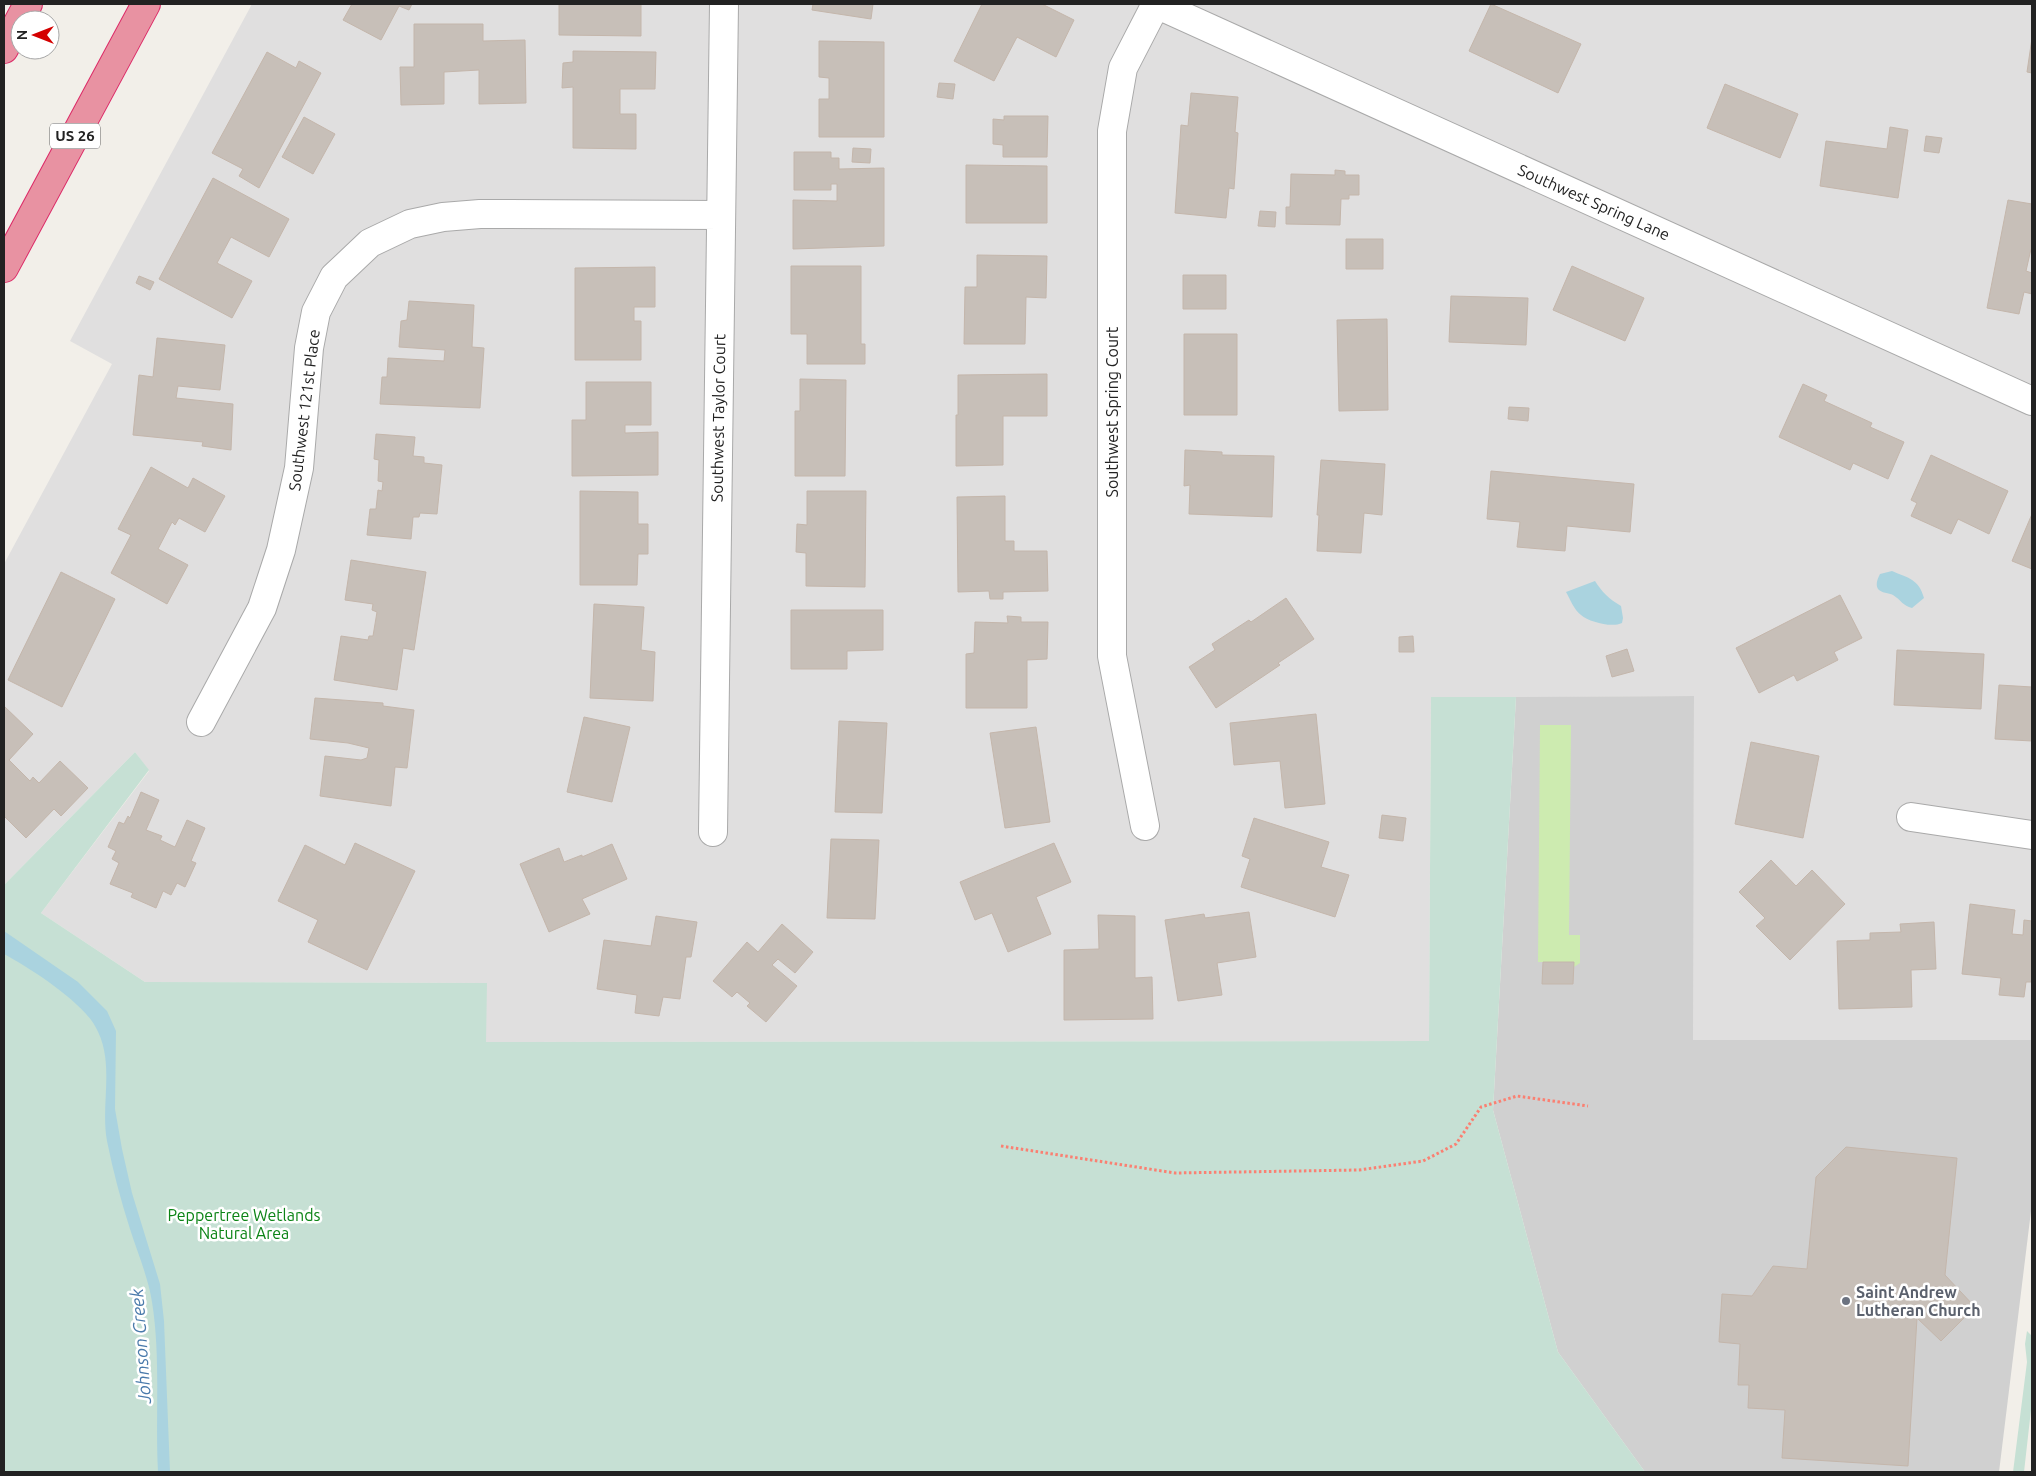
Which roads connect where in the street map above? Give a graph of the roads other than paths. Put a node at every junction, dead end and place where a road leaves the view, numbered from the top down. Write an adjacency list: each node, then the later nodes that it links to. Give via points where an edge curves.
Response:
1 (28, 4): 5 (highway)
2 (146, 4): 7 (highway, US 26)
3 (724, 4): 6 (street, Southwest Taylor Court)
4 (1156, 4): 8 (street, Southwest Spring Lane); 11 (street, Southwest Spring Court, via 1123,68 1112,131 1112,656)
5 (4, 49)
6 (720, 215): 9 (street, Southwest 121st Place, via 443,216 410,224 370,243 334,277 316,312 309,348 299,468 281,550 262,608); 12 (street, Southwest Taylor Court)
7 (4, 268)
8 (2032, 401)
9 (201, 722)
10 (1912, 817): 13 (street)
11 (1146, 826)
12 (713, 832)
13 (2032, 835)

